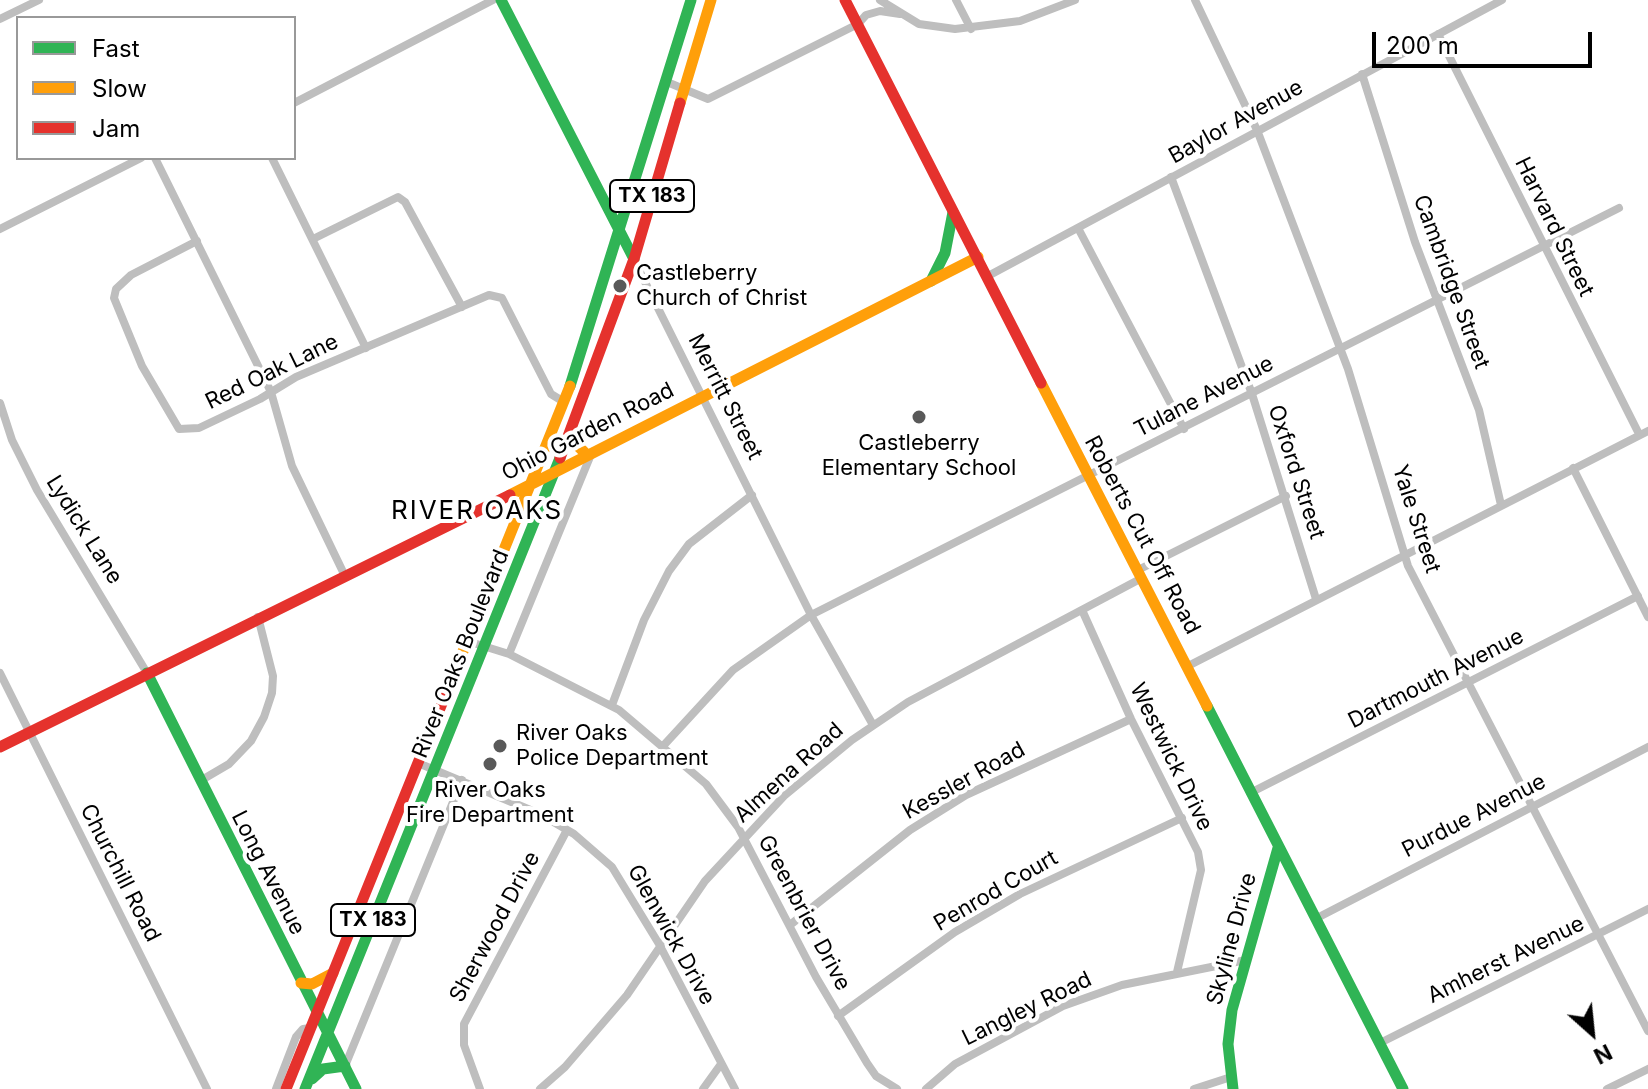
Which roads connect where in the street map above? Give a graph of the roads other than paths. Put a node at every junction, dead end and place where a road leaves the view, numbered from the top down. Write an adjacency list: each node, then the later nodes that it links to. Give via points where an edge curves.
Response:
1 (39, 0): 14 (street)
2 (493, 0): 21 (street)
3 (501, 0): 31 (street, Merritt Street)
4 (691, 0): 19 (street, River Oaks Boulevard / TX 183)
5 (711, 0): 20 (street, River Oaks Boulevard / TX 183)
6 (845, 0): 15 (street, Roberts Cut Off Road)
7 (880, 0): 13 (street)
8 (956, 0): 16 (street)
9 (1075, 0): 12 (street)
10 (1195, 0): 22 (street, Yale Street)
11 (1502, 0): 17 (street, Baylor Avenue)
12 (1053, 4): 16 (street, via 1020,21)
13 (900, 14): 15 (street, via 880,11); 16 (street, via 935,27)
14 (0, 19)
15 (858, 24): 20 (street, via 708,99); 28 (street, Roberts Cut Off Road)
16 (971, 29)
17 (1438, 34): 18 (street, Baylor Avenue); 34 (street, Harvard Street)
18 (1362, 74): 22 (street, Baylor Avenue); 39 (street, Cambridge Street)
19 (667, 82): 20 (street); 31 (street, River Oaks Boulevard / TX 183)
20 (684, 88): 36 (street, River Oaks Boulevard / TX 183)
21 (296, 102)
22 (1257, 130): 26 (street, Baylor Avenue); 42 (street, Yale Street)
23 (137, 160): 30 (street)
24 (156, 160): 33 (street)
25 (273, 160): 32 (street)
26 (1171, 177): 29 (street, Baylor Avenue); 44 (street, Oxford Street)
27 (1619, 208): 34 (street, Tulane Avenue)
28 (953, 211): 35 (street, Roberts Cut Off Road); 38 (street, via 945,253)
29 (1078, 228): 37 (street, Baylor Avenue); 48 (street)
30 (0, 229)
31 (622, 232): 36 (street, Merritt Street); 45 (street, River Oaks Boulevard / TX 183)
32 (313, 239): 40 (street, via 398,197); 41 (street)
33 (197, 241): 43 (street); 43 (street, Red Oak Lane, via 131,275 116,289 126,333 179,429 199,428)
34 (1543, 246): 39 (street, Tulane Avenue); 50 (street, Harvard Street)
35 (978, 257): 37 (street, Roberts Cut Off Road); 38 (street, Ohio Garden Road)
36 (634, 259): 46 (street, Merritt Street); 49 (street, River Oaks Boulevard / TX 183)
37 (988, 276): 55 (street, Roberts Cut Off Road)
38 (931, 281): 46 (street, Ohio Garden Road)
39 (1437, 300): 42 (street, Tulane Avenue); 60 (street, Cambridge Street, via 1479,410)
40 (462, 307): 41 (street, Red Oak Lane); 45 (street, Red Oak Lane, via 489,295 502,298 551,394)
41 (366, 348): 43 (street, Red Oak Lane)
42 (1340, 350): 44 (street, Tulane Avenue); 61 (street, Yale Street)
43 (271, 392): 63 (street, via 292,466)
44 (1252, 394): 48 (street, Tulane Avenue); 58 (street, Oxford Street)
45 (566, 398): 52 (street, via 571,402 555,443); 56 (street, River Oaks Boulevard / TX 183)
46 (702, 398): 51 (street, Ohio Garden Road); 57 (street, Merritt Street)
47 (0, 403): 76 (street, Lydick Lane, via 37,490)
48 (1184, 429): 55 (street, Tulane Avenue)
49 (573, 430): 51 (street, via 577,445); 52 (street, River Oaks Boulevard / TX 183)
50 (1643, 433): 53 (street)
51 (589, 452): 54 (street, Ohio Garden Road); 73 (street)
52 (563, 453): 54 (street, River Oaks Boulevard / TX 183)
53 (1573, 468): 60 (street); 65 (street)
54 (557, 469): 56 (street, Ohio Garden Road); 62 (street, River Oaks Boulevard / TX 183)
55 (1088, 476): 64 (street, Roberts Cut Off Road); 68 (street, Tulane Avenue)
56 (532, 482): 59 (street, River Oaks Boulevard / TX 183); 63 (street, Ohio Garden Road)
57 (752, 495): 68 (street, Merritt Street); 78 (street, via 689,544 669,571)
58 (1286, 496): 64 (street, Almena Road); 66 (street, Oxford Street)
59 (522, 505): 62 (street, via 534,506 515,556); 71 (street, River Oaks Boulevard / TX 183)
60 (1501, 505): 61 (street)
61 (1404, 555): 66 (street); 77 (street, Yale Street)
62 (519, 563): 72 (street, River Oaks Boulevard / TX 183)
63 (344, 574): 69 (street, Ohio Garden Road)
64 (1140, 574): 67 (street, Almena Road); 74 (street, Roberts Cut Off Road)
65 (1638, 596): 70 (street); 77 (street, Dartmouth Avenue)
66 (1316, 599): 74 (street)
67 (1082, 610): 79 (street, Westwick Drive); 80 (street, Almena Road)
68 (811, 615): 80 (street, Merritt Street); 82 (street, Tulane Avenue, via 733,670)
69 (258, 617): 76 (street, Ohio Garden Road); 88 (street, via 273,676 264,717 229,764)
70 (1648, 617)
71 (467, 641): 72 (street, Greenbrier Drive); 85 (street, River Oaks Boulevard / TX 183)
72 (486, 645): 73 (street, Greenbrier Drive); 86 (street, River Oaks Boulevard / TX 183)
73 (509, 654): 78 (street, Greenbrier Drive)
74 (1188, 666): 89 (street, Roberts Cut Off Road)
75 (0, 673): 81 (street, Churchill Road)
76 (147, 673): 81 (street, Ohio Garden Road); 88 (street, Long Avenue)
77 (1469, 682): 89 (street, Dartmouth Avenue); 90 (street, Yale Street)
78 (612, 705): 82 (street, Greenbrier Drive)
79 (1131, 719): 91 (street, Westwick Drive); 97 (street, Kessler Road, via 966,795 910,830)
80 (873, 725): 93 (street, Almena Road, via 784,796)
81 (29, 731): 83 (street, Ohio Garden Road); 115 (street, Churchill Road)
82 (664, 745): 93 (street, Greenbrier Drive, via 706,784)
83 (0, 747)
84 (1648, 747): 90 (street, Purdue Avenue)
85 (418, 763): 86 (street, Glenwick Drive); 102 (street, River Oaks Boulevard / TX 183)
86 (436, 769): 87 (street, Glenwick Drive); 108 (street, River Oaks Boulevard / TX 183)
87 (462, 780): 92 (street, Glenwick Drive); 111 (street)
88 (200, 781): 103 (street, Long Avenue)
89 (1250, 793): 94 (street, Roberts Cut Off Road)
90 (1532, 807): 96 (street, Purdue Avenue); 98 (street, Yale Street)
91 (1182, 818): 101 (street, Westwick Drive, via 1201,870); 105 (street, Penrod Court, via 1020,894 955,932)
92 (567, 830): 99 (street, Glenwick Drive, via 612,867); 119 (street, Sherwood Drive, via 464,1024 464,1045)
93 (744, 838): 97 (street, Greenbrier Drive); 99 (street, Almena Road)
94 (1278, 848): 96 (street, Roberts Cut Off Road); 100 (street, Skyline Drive)
95 (1648, 909): 98 (street, Amherst Avenue)
96 (1317, 918): 109 (street, Roberts Cut Off Road)
97 (790, 925): 105 (street, Greenbrier Drive)
98 (1598, 934): 107 (street, Yale Street); 109 (street, Amherst Avenue)
99 (659, 944): 110 (street, Glenwick Drive); 120 (street, Almena Road, via 627,995)
100 (1246, 960): 101 (street, Langley Road); 113 (street, Skyline Drive, via 1228,1044)
101 (1177, 972): 124 (street, Langley Road, via 1063,1006 955,1064)
102 (333, 973): 103 (street, via 312,984); 104 (street, River Oaks Boulevard / TX 183)
103 (301, 983): 104 (street, Long Avenue)
104 (317, 1011): 106 (street, River Oaks Boulevard / TX 183); 108 (street, Long Avenue)
105 (838, 1016): 123 (street, Greenbrier Drive, via 876,1076)
106 (310, 1028): 116 (street, River Oaks Boulevard, via 296,1037); 117 (street, River Oaks Boulevard / TX 183)
107 (1648, 1031)
108 (328, 1032): 111 (street, Long Avenue); 114 (street, River Oaks Boulevard / TX 183)
109 (1380, 1043): 126 (street, Roberts Cut Off Road)
110 (721, 1064): 121 (street); 122 (street, Glenwick Drive)
111 (345, 1066): 114 (street, via 323,1069); 118 (street, Long Avenue)
112 (1648, 1069): 127 (street)
113 (1232, 1083): 125 (street)
114 (306, 1086)
115 (207, 1089)
116 (276, 1089)
117 (286, 1089)
118 (356, 1089)
119 (480, 1089)
120 (540, 1089)
121 (703, 1089)
122 (735, 1089)
123 (897, 1089)
124 (926, 1089)
125 (1194, 1089)
126 (1403, 1089)
127 (1607, 1089)

